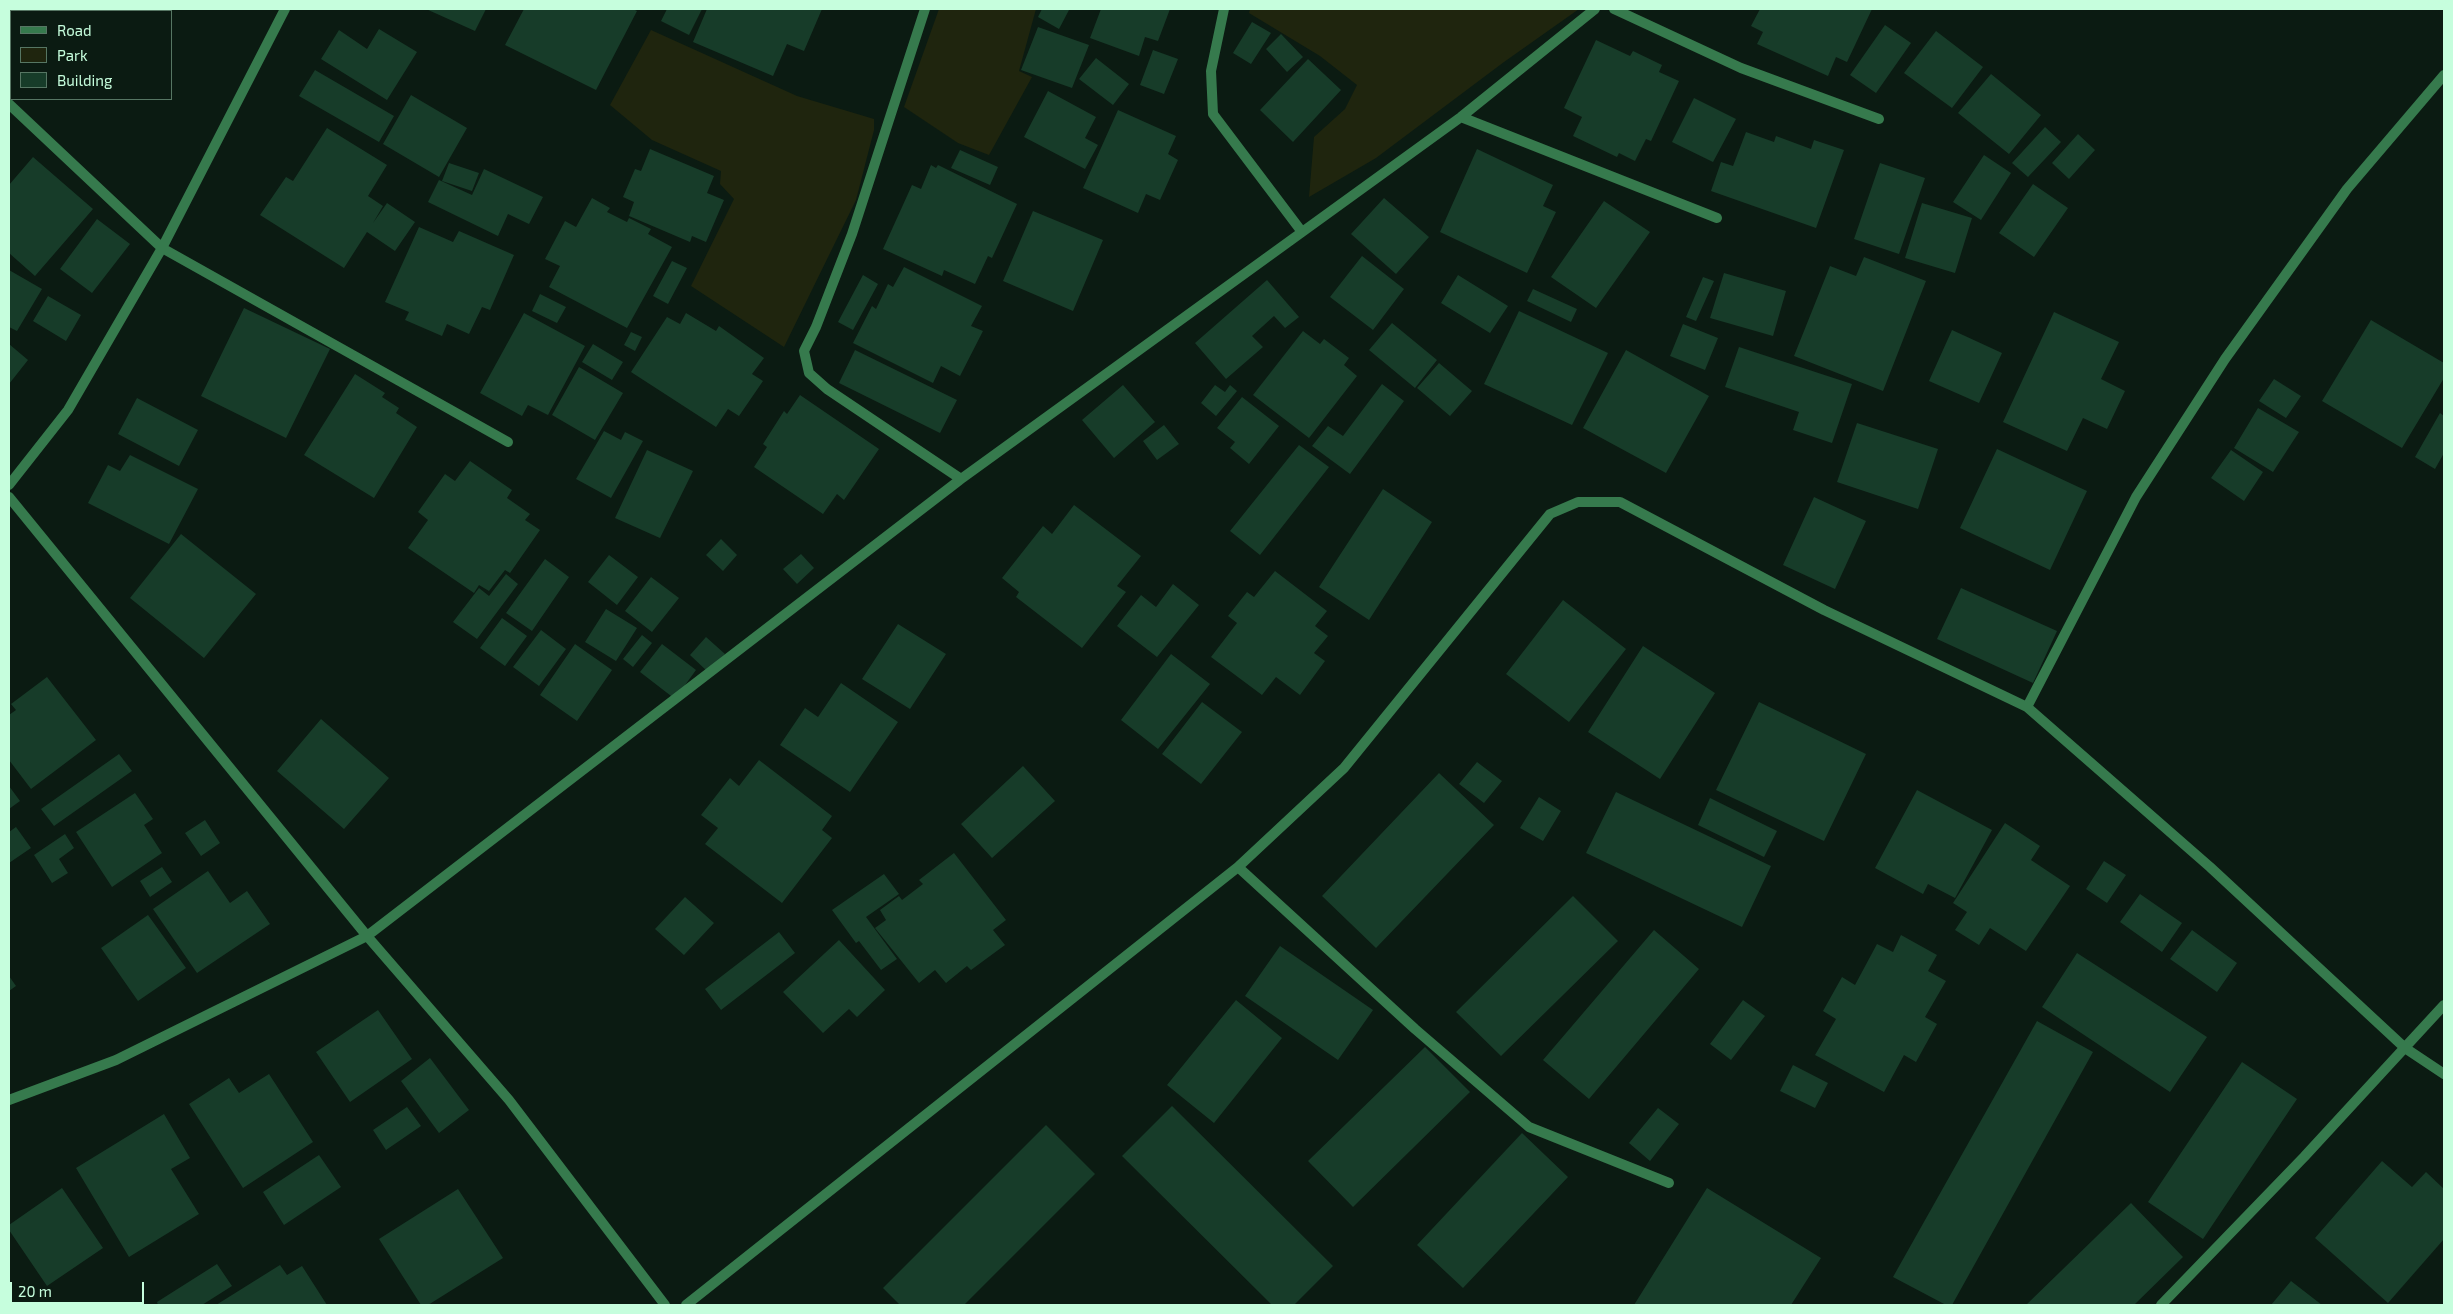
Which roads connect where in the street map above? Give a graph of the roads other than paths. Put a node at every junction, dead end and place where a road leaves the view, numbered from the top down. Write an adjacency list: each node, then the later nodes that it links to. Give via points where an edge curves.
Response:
1 (285, 9): 12 (street)
2 (925, 9): 14 (street, via 852,234 804,352 809,372 827,389)
3 (1224, 9): 11 (street, via 1211,71 1213,114)
4 (1595, 9): 8 (street)
5 (1614, 9): 9 (street, via 1741,68)
6 (2444, 75): 17 (street, via 2347,189 2225,359 2136,497)
7 (9, 104): 12 (street)
8 (1461, 117): 10 (street); 11 (street)
9 (1879, 119)
10 (1717, 218)
11 (1302, 232): 14 (street)
12 (162, 248): 13 (street); 15 (street, via 68,410)
13 (508, 442)
14 (961, 479): 19 (street)
15 (9, 485)
16 (9, 497): 19 (street)
17 (2027, 707): 18 (street, via 1824,610 1620,502 1578,502 1550,514 1344,768); 21 (street, via 2210,867)
18 (1238, 867): 24 (street, via 1415,1029 1529,1127); 26 (street)
19 (368, 936): 23 (street, via 116,1060); 25 (street, via 509,1100)
20 (2444, 1006): 21 (street)
21 (2406, 1048): 22 (street); 27 (street)
22 (2444, 1074)
23 (9, 1100)
24 (1669, 1183)
25 (665, 1305)
26 (686, 1305)
27 (2161, 1305)

